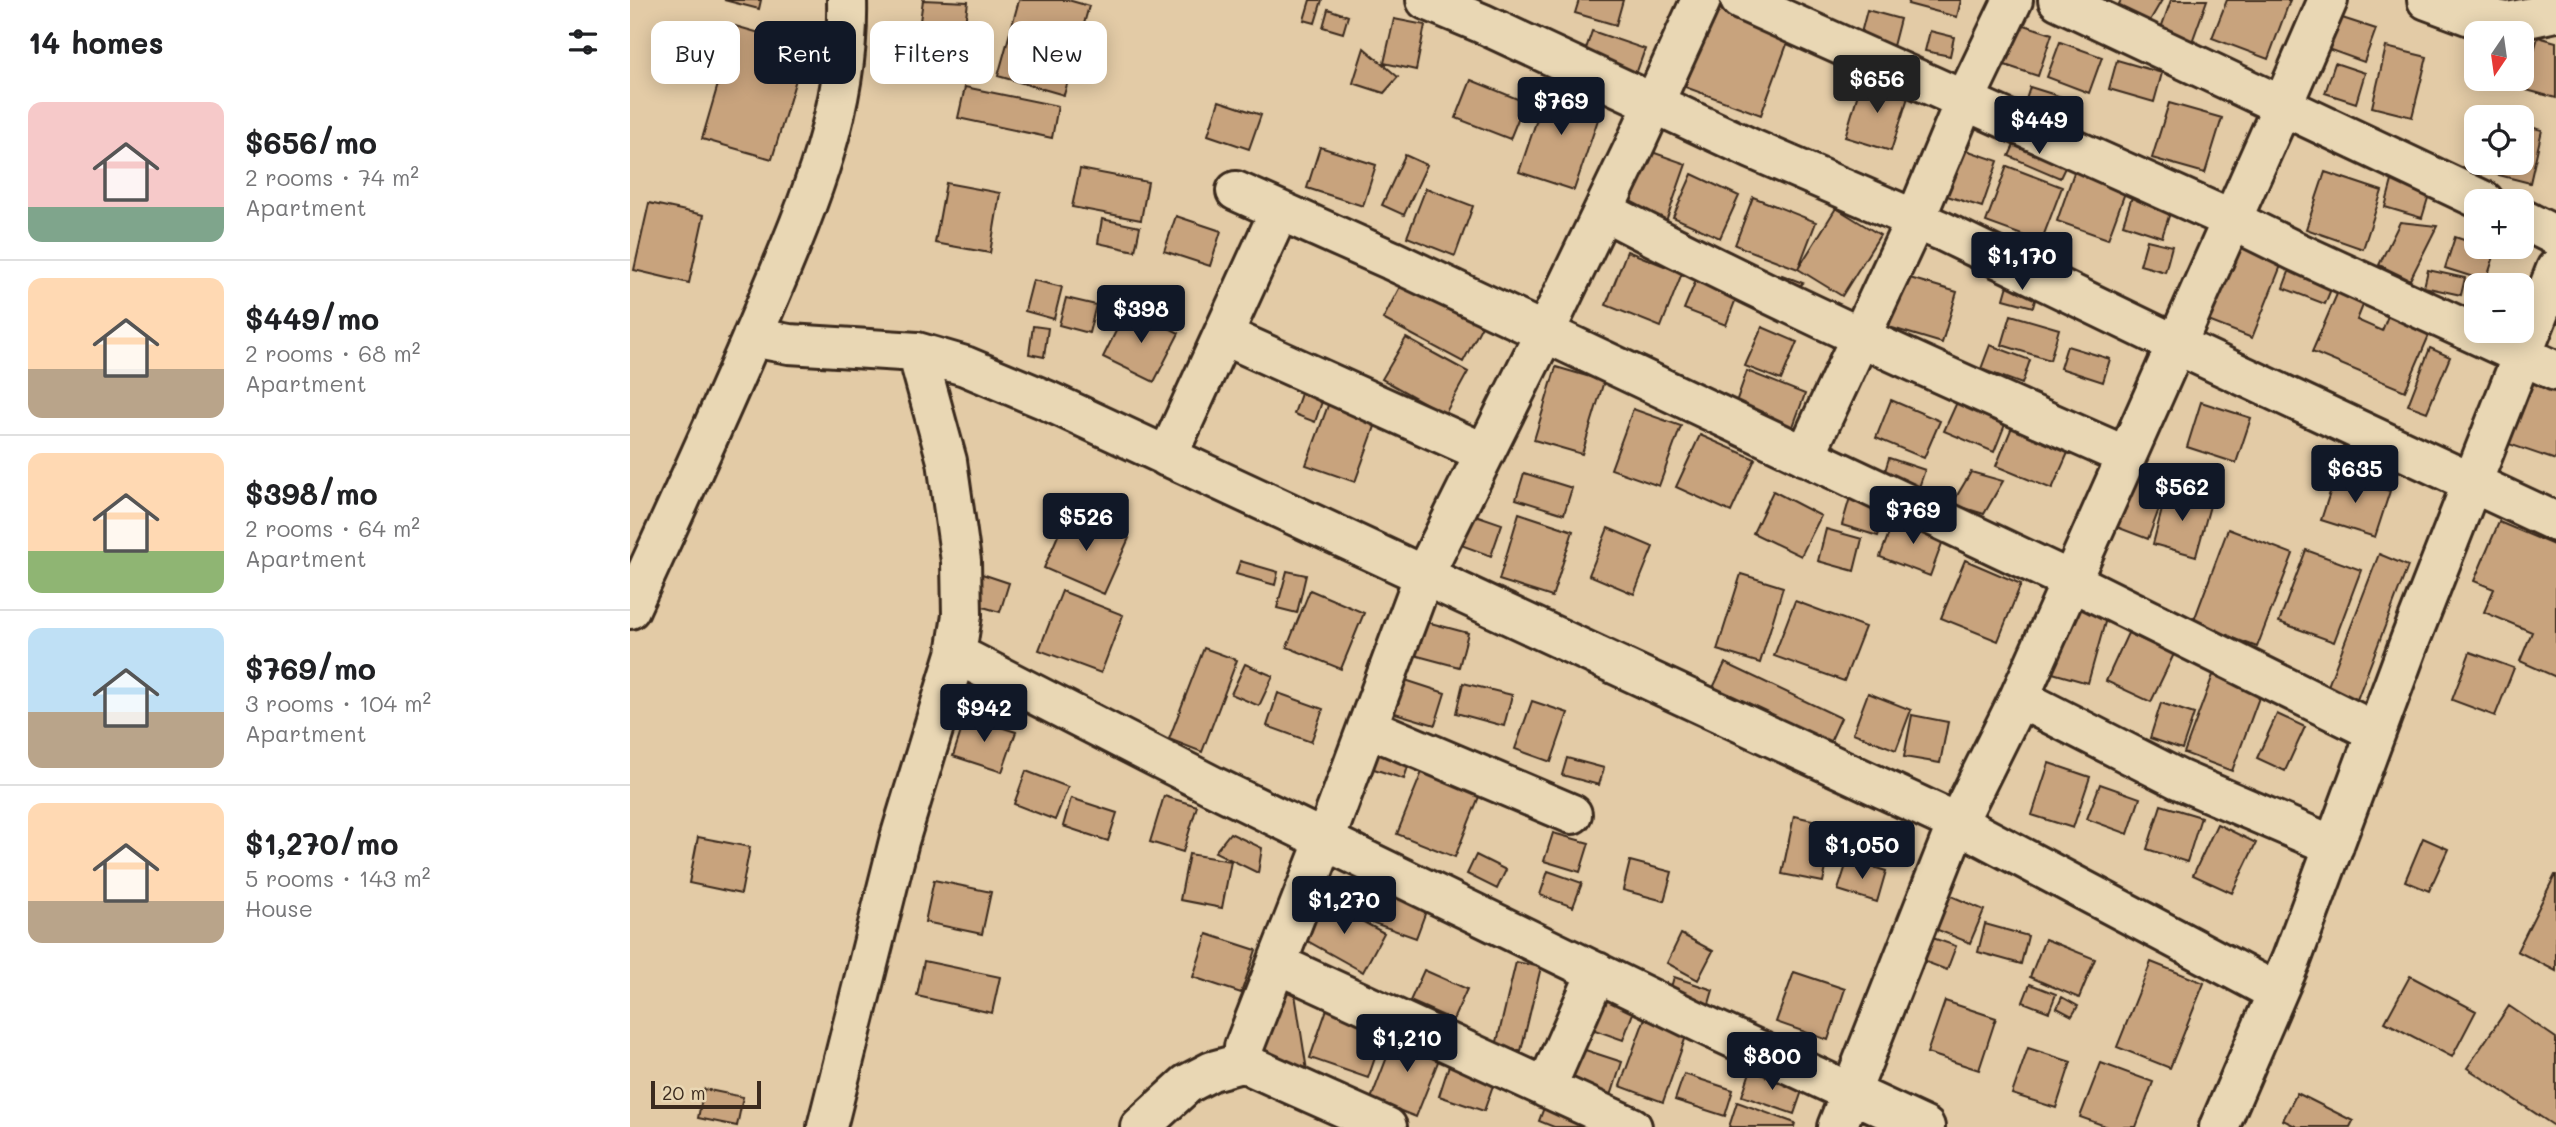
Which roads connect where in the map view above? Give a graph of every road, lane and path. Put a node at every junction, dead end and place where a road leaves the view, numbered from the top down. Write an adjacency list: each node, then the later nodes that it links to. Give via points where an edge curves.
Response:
1 (847, 0): 24 (street, via 848,40 837,108 812,195)
2 (1426, 0): 11 (street)
3 (1701, 0): 11 (street)
4 (1740, 0): 10 (street)
5 (2013, 0): 10 (street)
6 (2058, 0): 12 (street)
7 (2328, 0): 12 (street)
8 (2427, 0): 9 (street, via 2470,16 2508,22)
9 (2556, 12)
10 (1965, 100): 17 (street); 18 (street)
11 (1653, 104): 15 (street); 17 (street)
12 (2283, 105): 14 (street); 18 (street)
13 (1236, 191): 16 (street)
14 (2464, 191)
15 (1604, 211): 22 (street); 25 (street)
16 (1279, 212): 22 (street); 23 (street)
17 (1915, 220): 25 (street); 26 (street)
18 (2232, 220): 26 (street); 28 (street)
19 (2534, 225): 20 (street)
20 (2556, 236)
21 (2556, 269): 28 (street)
22 (1544, 334): 30 (street); 31 (street)
23 (1223, 335): 30 (street); 33 (street)
24 (752, 337): 27 (street, via 789,344); 38 (street)
25 (1859, 337): 31 (street); 32 (street)
26 (2175, 344): 32 (street); 34 (street)
27 (916, 352): 33 (street, via 965,366); 39 (street, via 947,461 961,561 962,615)
28 (2522, 355): 29 (street); 34 (street)
29 (2556, 371)
30 (1485, 453): 36 (street)
31 (1805, 456): 37 (street)
32 (2126, 456): 37 (street)
33 (1167, 457): 36 (street)
34 (2473, 481): 35 (street); 42 (street)
35 (2556, 522)
36 (1424, 575): 41 (street); 44 (street)
37 (2071, 581): 40 (street); 42 (street)
38 (630, 609)
39 (956, 654): 45 (street); 53 (street, via 899,841)
40 (2019, 698): 44 (street); 46 (street, via 2178,779)
41 (1367, 727): 43 (street); 45 (street)
42 (2376, 732): 46 (street)
43 (1572, 814)
44 (1957, 824): 49 (street); 52 (street)
45 (1325, 840): 47 (street); 48 (street)
46 (2333, 846): 49 (street)
47 (1277, 964): 50 (street, via 1244,1047); 51 (street)
48 (1597, 972): 51 (street); 52 (street)
49 (2276, 992): 59 (street)
50 (1245, 1062): 54 (street, via 1187,1084); 55 (street)
51 (1546, 1088): 56 (street)
52 (1851, 1091): 57 (street); 58 (street)
53 (827, 1127)
54 (1140, 1127)
55 (1387, 1127)
56 (1632, 1127)
57 (1837, 1127)
58 (1925, 1127)
59 (2219, 1127)

